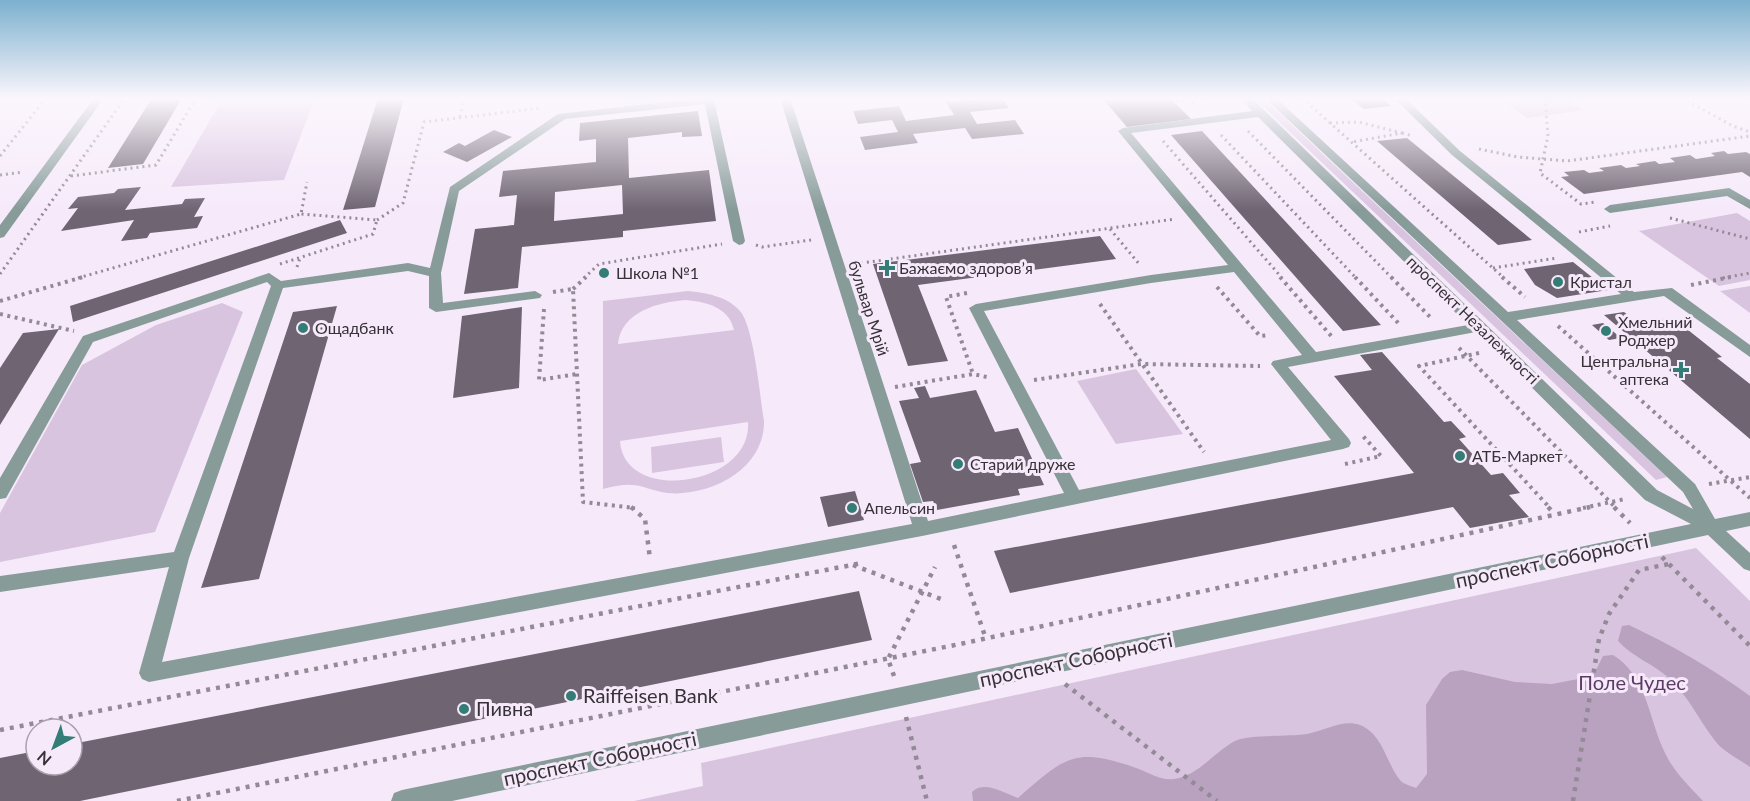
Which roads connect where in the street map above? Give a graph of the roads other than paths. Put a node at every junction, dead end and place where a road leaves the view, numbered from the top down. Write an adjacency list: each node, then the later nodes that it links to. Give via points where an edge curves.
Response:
1 (72, 135): 11 (street)
2 (533, 135): 14 (street, via 454,189)
3 (717, 135): 12 (street)
4 (797, 135): 26 (street, бульвар Мрій)
5 (1127, 135): 13 (street)
6 (1284, 135): 19 (street, проспект Незалежності)
7 (1310, 135): 18 (street, проспект Незалежності)
8 (1436, 135): 17 (street)
9 (1750, 205): 10 (street, via 1729,192)
10 (1610, 209)
11 (0, 234)
12 (739, 241)
13 (1237, 268): 21 (street); 23 (street, via 976,308)
14 (435, 273): 15 (street, via 408,267); 16 (street, via 436,308)
15 (285, 284): 22 (street, via 269,277 88,339); 27 (street)
16 (540, 294)
17 (1631, 296): 18 (street); 20 (street, via 1667,291)
18 (1505, 317): 25 (street, проспект Незалежності, via 1689,488)
19 (1480, 327): 21 (street); 25 (street, проспект Незалежності, via 1652,495)
20 (1750, 352)
21 (1313, 358): 23 (street, via 1278,364 1343,443)
22 (0, 493)
23 (1075, 498): 26 (street)
24 (1750, 519): 25 (street, проспект Соборності)
25 (1711, 527): 28 (street, проспект Незалежності); 30 (street, проспект Соборності)
26 (922, 529): 27 (street, via 149,673)
27 (180, 558): 29 (street)
28 (1750, 564)
29 (0, 584)
30 (402, 801)

